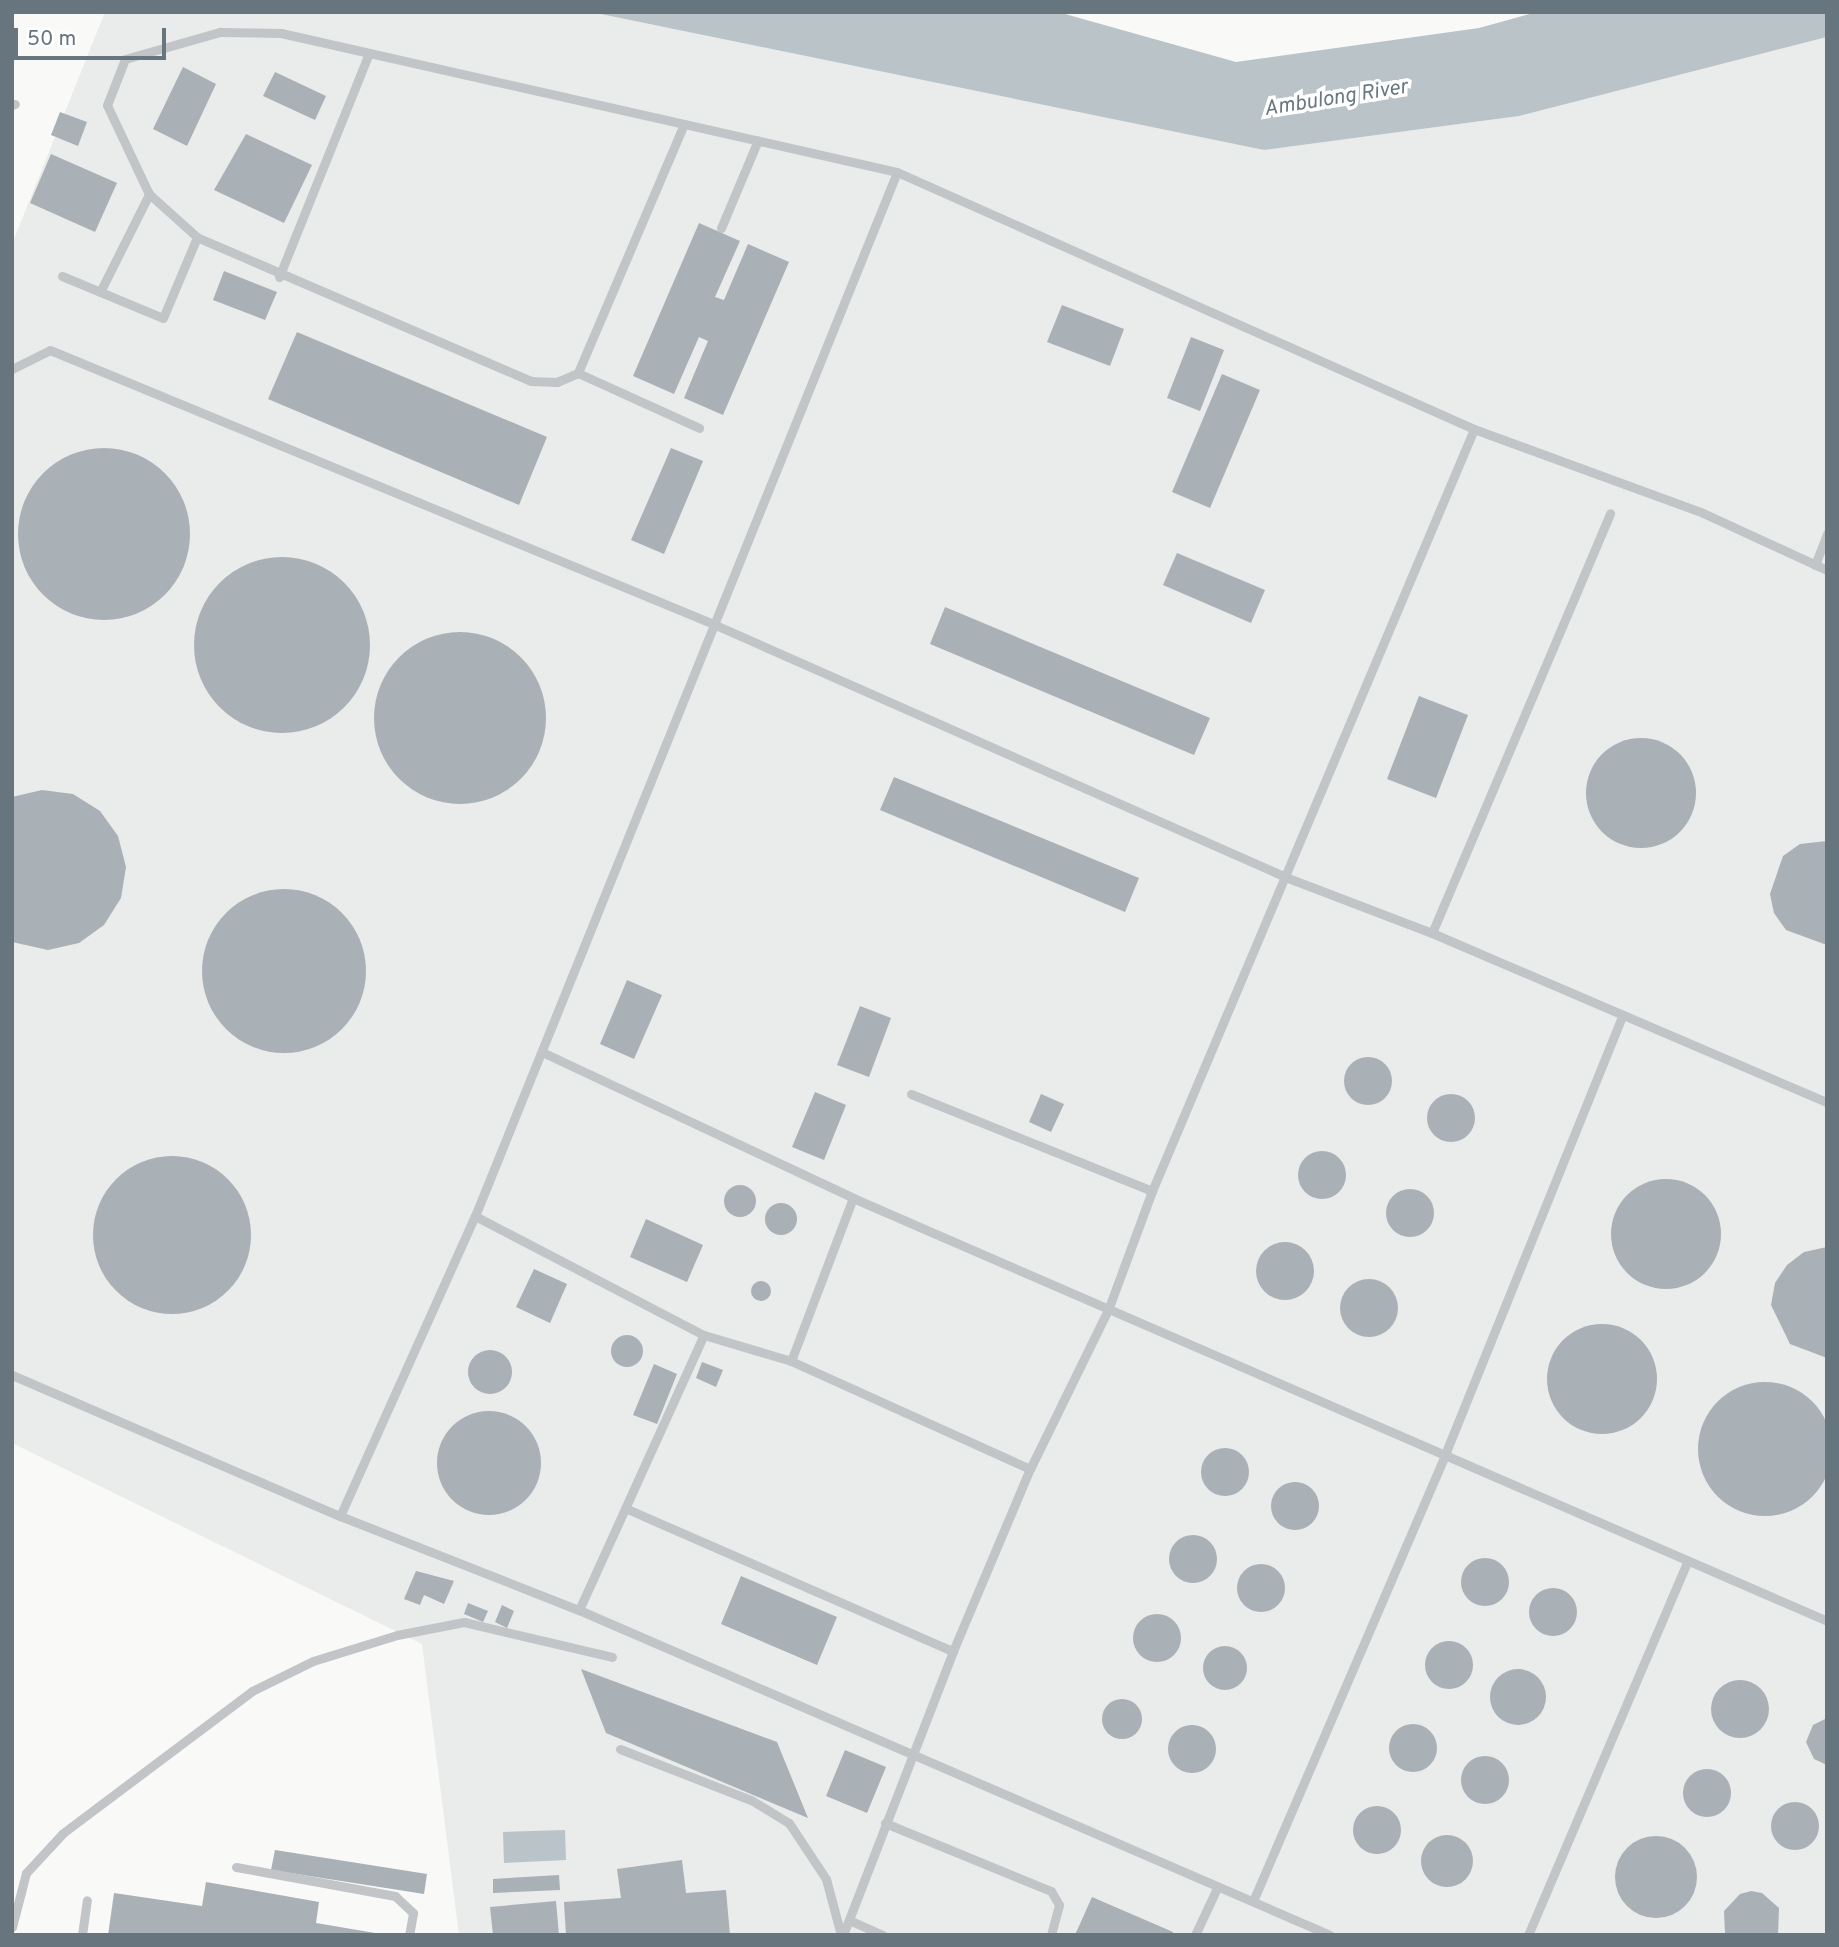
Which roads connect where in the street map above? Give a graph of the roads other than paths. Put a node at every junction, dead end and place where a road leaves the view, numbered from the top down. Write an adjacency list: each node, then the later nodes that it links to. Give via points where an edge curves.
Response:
1 (369, 53): 2 (lane); 5 (lane, via 281,33 220,32 125,59 107,105); 9 (lane)
2 (684, 124): 3 (lane); 12 (lane)
3 (758, 140): 4 (lane); 6 (lane)
4 (897, 172): 14 (lane); 19 (lane)
5 (149, 194): 7 (lane); 10 (lane)
6 (722, 228)
7 (197, 237): 9 (lane); 10 (lane, via 163,318)
8 (62, 276): 10 (lane)
9 (279, 276): 12 (lane, via 531,381 557,382)
10 (100, 292)
11 (12, 369): 19 (lane, via 50,350)
12 (578, 373): 13 (lane)
13 (699, 428)
14 (1474, 429): 17 (lane, via 1703,513); 20 (lane)
15 (1610, 513): 21 (lane)
16 (1827, 533): 17 (lane)
17 (1815, 565): 18 (lane)
18 (1827, 570)
19 (711, 623): 20 (lane); 23 (lane)
20 (1288, 878): 21 (lane); 26 (lane)
21 (1432, 933): 22 (lane)
22 (1621, 1018): 25 (lane); 33 (lane)
23 (542, 1052): 27 (lane); 28 (lane)
24 (911, 1094): 26 (lane)
25 (1827, 1102)
26 (1152, 1191): 29 (lane)
27 (853, 1198): 29 (lane); 31 (lane)
28 (475, 1216): 30 (lane); 36 (lane)
29 (1108, 1310): 33 (lane); 34 (lane)
30 (704, 1335): 31 (lane); 35 (lane)
31 (792, 1361): 34 (lane)
32 (12, 1375): 36 (lane)
33 (1446, 1452): 37 (lane); 48 (lane)
34 (1030, 1469): 40 (lane)
35 (625, 1508): 38 (lane); 40 (lane)
36 (340, 1516): 38 (lane)
37 (1687, 1563): 39 (lane); 58 (lane)
38 (579, 1610): 43 (lane)
39 (1827, 1621)
40 (953, 1651): 43 (lane)
41 (612, 1657): 50 (lane, via 464,1622 397,1635 313,1661 252,1691 63,1832 26,1873)
42 (620, 1749): 53 (lane, via 751,1800 789,1823 826,1879)
43 (909, 1755): 44 (lane); 46 (lane)
44 (885, 1823): 49 (lane); 55 (lane, via 1051,1891 1059,1905)
45 (236, 1867): 52 (lane, via 394,1896 412,1913)
46 (1217, 1888): 48 (lane); 56 (lane)
47 (87, 1900): 51 (lane)
48 (1253, 1901): 57 (lane)
49 (849, 1920): 53 (lane); 54 (lane)
50 (12, 1927)
51 (82, 1935)
52 (409, 1935)
53 (842, 1935)
54 (883, 1935)
55 (1051, 1935)
56 (1195, 1935)
57 (1329, 1935)
58 (1528, 1935)

